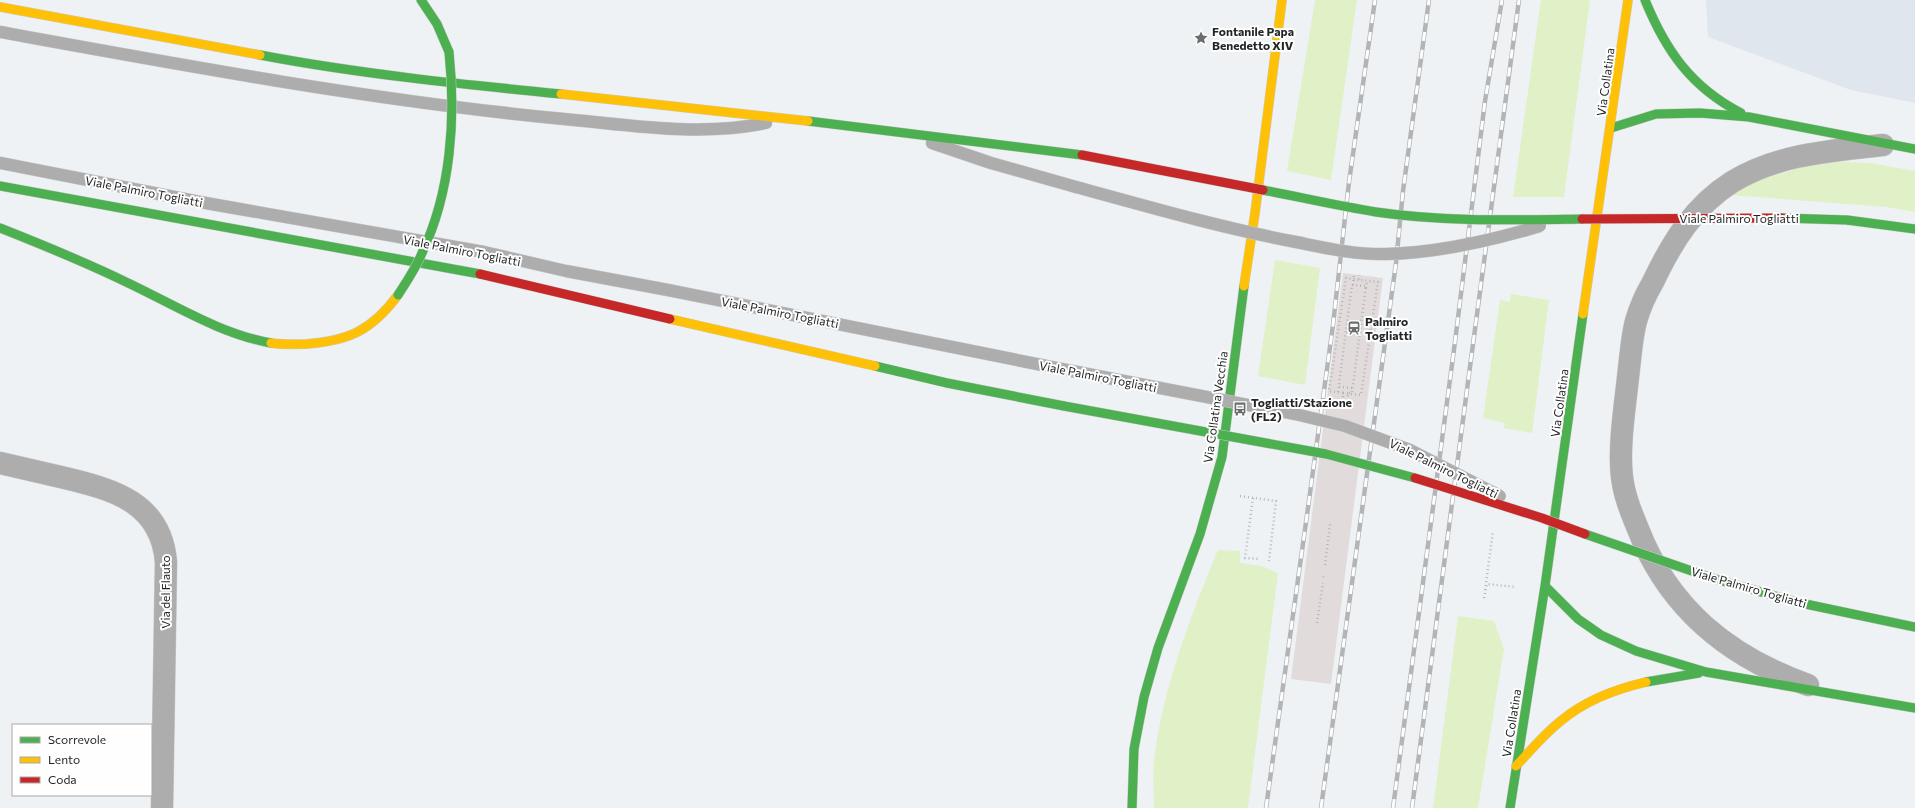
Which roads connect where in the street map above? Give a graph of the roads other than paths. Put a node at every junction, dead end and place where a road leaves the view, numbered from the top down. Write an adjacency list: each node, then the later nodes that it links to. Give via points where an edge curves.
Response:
1 (420, 0): 16 (main road, bridge, via 439,27 449,52 452,94 443,180 425,247 398,295 384,314 369,326 330,342 282,345 254,340 224,329 88,263)
2 (1282, 0): 27 (main road, Via Collatina Vecchia, via 1256,213 1241,304 1224,440 1214,490 1146,689 1134,749)
3 (1628, 0): 9 (main road, Via Collatina)
4 (1645, 0): 7 (main road, via 1660,34 1688,75 1728,107)
5 (0, 6): 8 (main road, Viale Palmiro Togliatti, via 318,66 396,77)
6 (0, 32): 8 (lane, Viale Palmiro Togliatti, via 329,89 508,113 680,129 731,128)
7 (1750, 117): 9 (main road, via 1656,114 1623,122); 11 (main road)
8 (786, 118): 10 (main road, Viale Palmiro Togliatti)
9 (1611, 128): 20 (main road, Via Collatina)
10 (898, 132): 15 (main road, Viale Palmiro Togliatti, bridge, via 1082,155 1402,216); 15 (lane, Viale Palmiro Togliatti, bridge, via 991,163 1200,222 1349,252 1423,252 1506,237)
11 (1892, 144): 12 (main road); 23 (street, via 1817,152 1781,160 1754,170 1731,183 1700,208 1668,251 1642,305 1634,329 1626,395 1621,465 1623,485 1650,559 1669,589 1700,623 1735,651 1785,676)
12 (1915, 149)
13 (0, 164): 19 (lane, Viale Palmiro Togliatti, bridge, via 484,252 566,271 1295,414 1345,426 1410,450)
14 (0, 186): 19 (main road, Viale Palmiro Togliatti, bridge, via 483,275 916,376 1326,454 1407,475)
15 (1563, 219): 17 (main road, Viale Palmiro Togliatti, bridge, via 1725,217 1848,220)
16 (0, 228)
17 (1915, 229)
18 (0, 463): 26 (street, Via del Flauto, via 112,491 139,506 154,522 165,551 166,562)
19 (1542, 518): 21 (main road, Viale Palmiro Togliatti, bridge, via 1668,564 1753,590 1796,602)
20 (1545, 586): 22 (main road, via 1569,611 1601,635 1636,651); 25 (main road, Via Collatina)
21 (1915, 627)
22 (1706, 672): 23 (main road); 25 (main road, via 1623,687 1593,701 1560,722)
23 (1836, 694): 24 (main road)
24 (1915, 708)
25 (1516, 766): 28 (main road, Via Collatina)
26 (162, 808)
27 (1132, 808)
28 (1510, 808)

